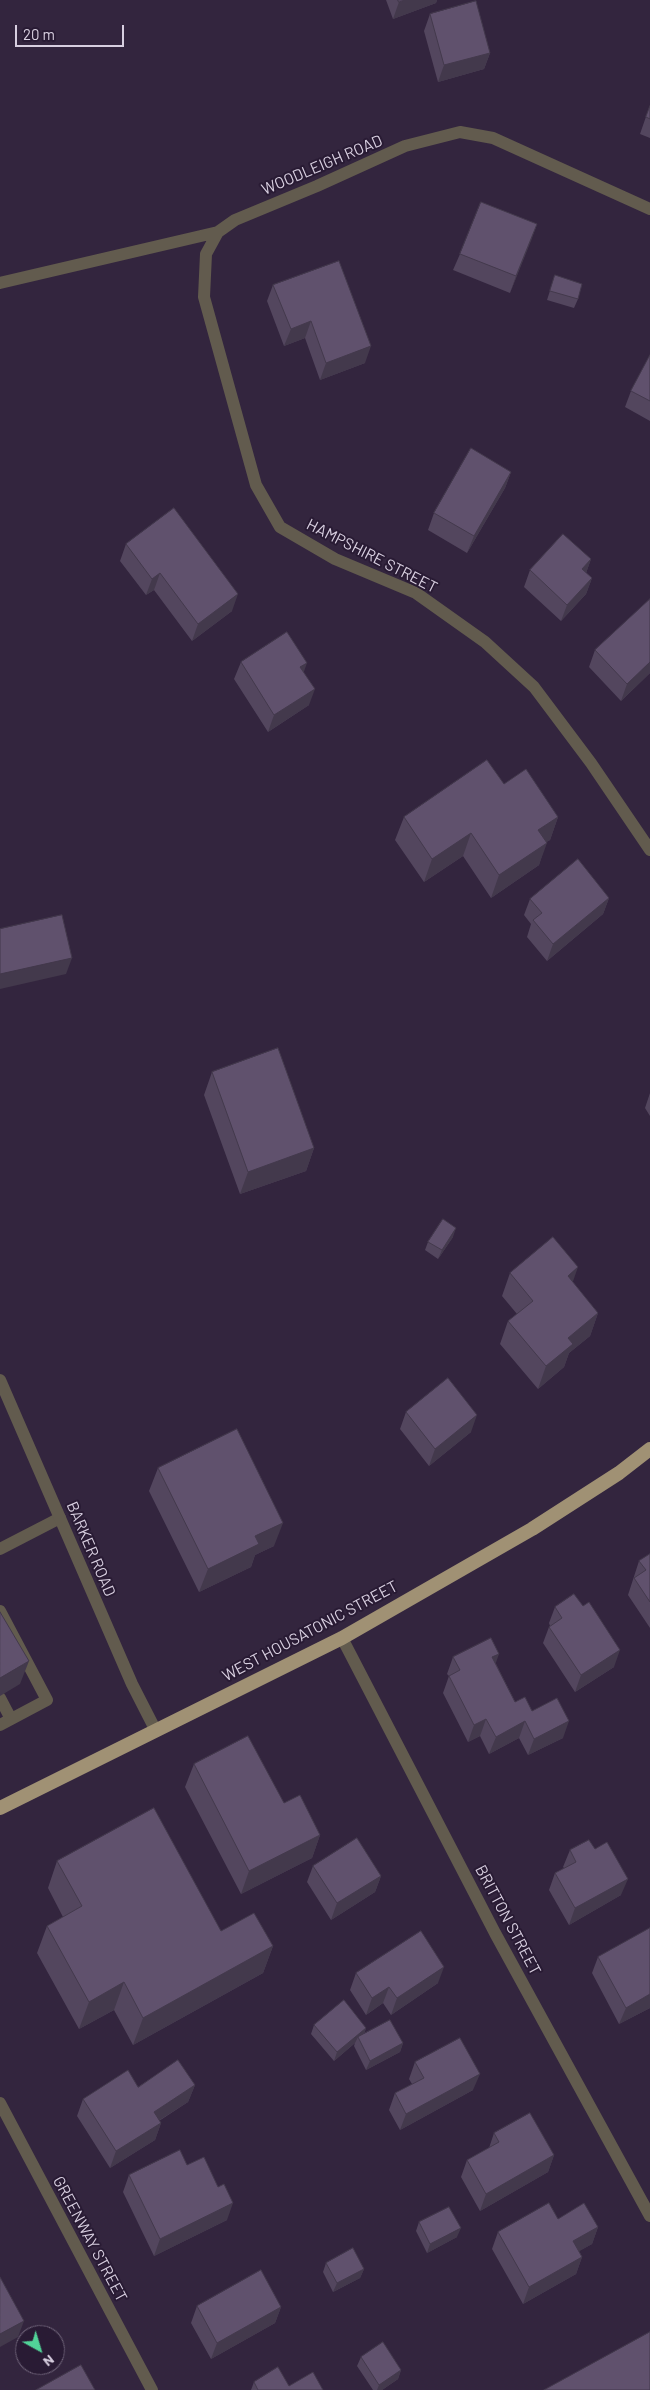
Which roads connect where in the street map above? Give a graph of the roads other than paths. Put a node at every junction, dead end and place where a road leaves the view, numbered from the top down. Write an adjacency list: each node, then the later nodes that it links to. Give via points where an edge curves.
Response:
1 (650, 209): 2 (street, WOODLEIGH ROAD, via 493,138 460,132 405,146 235,220)
2 (218, 232): 3 (street, WOODLEIGH ROAD); 4 (street, HAMPSHIRE STREET, via 206,254 204,297 256,485 280,526 335,559 416,593 485,642 534,687)
3 (0, 283)
4 (650, 850)
5 (0, 1380): 7 (street, BARKER ROAD)
6 (650, 1449): 10 (highway, WEST HOUSATONIC STREET, via 532,1529)
7 (60, 1518): 8 (street); 13 (street, BARKER ROAD, via 132,1684)
8 (0, 1549)
9 (0, 1611): 12 (street, via 47,1700)
10 (342, 1638): 13 (highway, WEST HOUSATONIC STREET); 16 (street, BRITTON STREET, via 495,1933)
11 (0, 1698): 12 (street)
12 (6, 1722)
13 (156, 1731): 14 (highway, WEST HOUSATONIC STREET)
14 (0, 1808)
15 (0, 2103): 17 (street, GREENWAY STREET)
16 (650, 2216)
17 (152, 2390)

